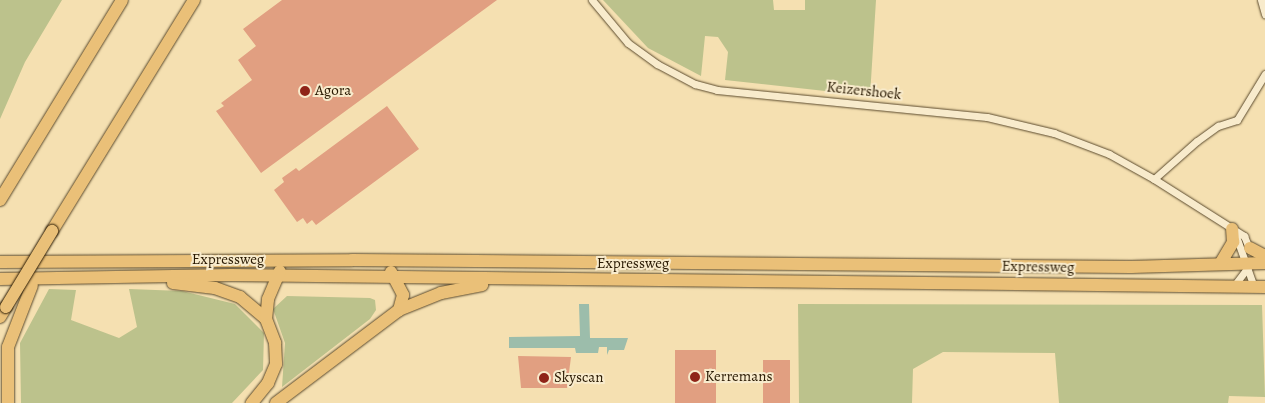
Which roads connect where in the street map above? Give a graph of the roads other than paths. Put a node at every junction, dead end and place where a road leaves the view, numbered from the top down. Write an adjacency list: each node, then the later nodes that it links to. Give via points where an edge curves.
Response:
1 (122, 0): 8 (highway)
2 (194, 0): 17 (highway, bridge)
3 (592, 0): 7 (street, Keizershoek, via 616,30 642,54 695,84 717,90 1006,121 1086,144)
4 (1261, 0): 5 (street)
5 (1265, 14)
6 (1265, 74): 7 (street, via 1244,113 1197,141)
7 (1154, 179): 9 (street, Keizershoek)
8 (0, 200)
9 (1232, 229): 10 (street, Keizershoek, via 1244,236); 16 (highway, via 1230,250); 18 (street)
10 (1250, 248): 11 (highway); 18 (street)
11 (1265, 256)
12 (378, 260): 13 (highway, Expressweg); 16 (highway, Expressweg, via 1131,267); 21 (highway)
13 (288, 261): 14 (highway, Expressweg); 19 (highway)
14 (0, 262)
15 (1265, 263): 18 (highway, Expressweg)
16 (1220, 264): 18 (highway, Expressweg)
17 (31, 265): 27 (highway, bridge); 29 (highway, via 32,285 8,347)
18 (1246, 266): 24 (street); 25 (street)
19 (276, 276): 20 (highway, Expressweg); 21 (highway, Expressweg); 28 (highway)
20 (124, 277): 22 (highway, Expressweg); 28 (highway, via 215,288 240,297)
21 (396, 277): 23 (highway, Expressweg); 26 (highway, via 403,295)
22 (0, 279)
23 (514, 280): 24 (highway, Expressweg); 26 (highway, via 463,287)
24 (1233, 287): 25 (highway, Expressweg)
25 (1260, 287)
26 (399, 310): 31 (highway)
27 (3, 312)
28 (266, 320): 30 (highway, via 275,342 276,364 268,383)
29 (8, 403)
30 (252, 403)
31 (276, 403)

